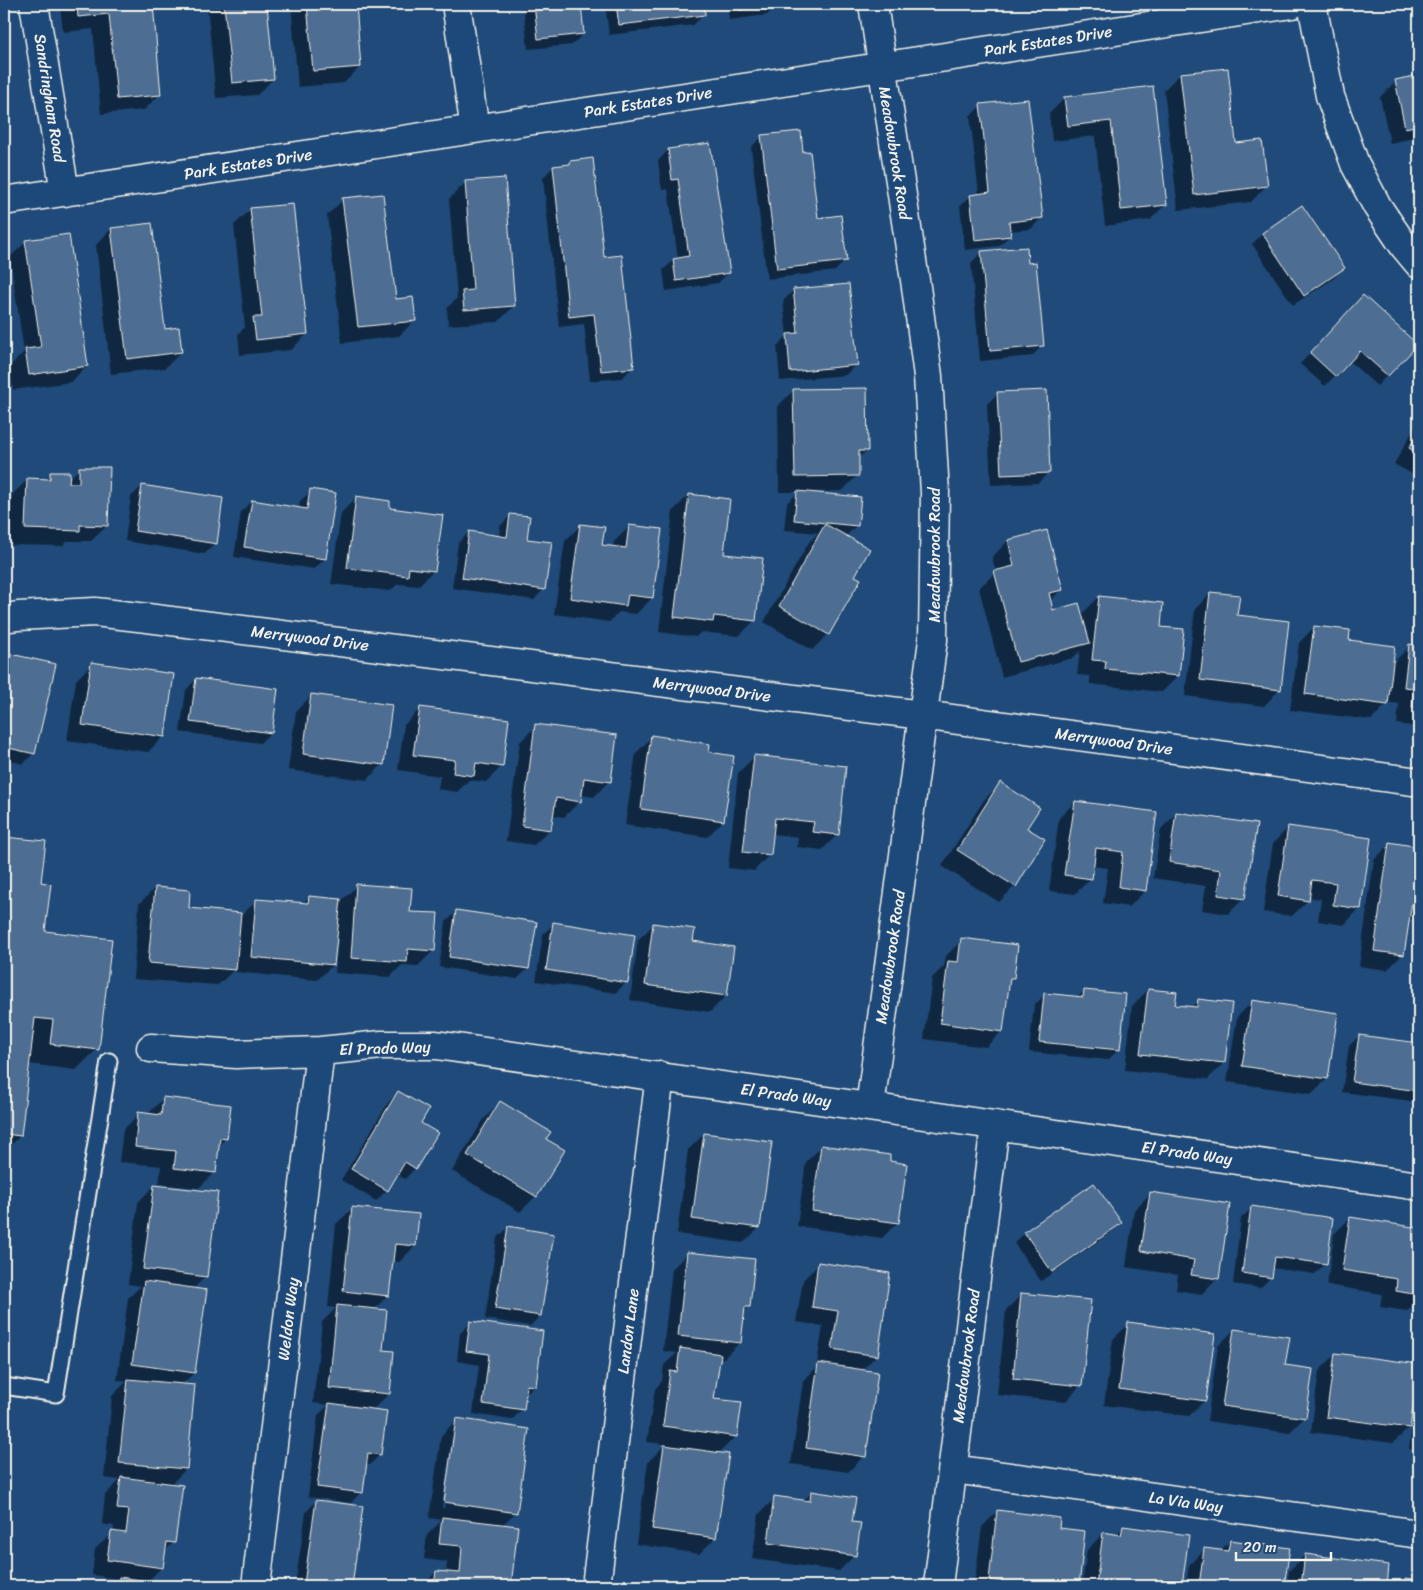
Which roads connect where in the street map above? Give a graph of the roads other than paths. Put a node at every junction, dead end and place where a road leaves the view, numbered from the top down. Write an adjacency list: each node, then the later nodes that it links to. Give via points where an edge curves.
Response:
1 (34, 4): 8 (street, Sandringham Road)
2 (456, 4): 7 (street)
3 (873, 4): 6 (street, Meadowbrook Road)
4 (1292, 4): 6 (street, Park Estates Drive)
5 (1312, 4): 10 (street, via 1330,96 1355,164 1377,206)
6 (882, 67): 7 (street, Park Estates Drive); 12 (street, Meadowbrook Road, via 928,376 935,493 933,640)
7 (474, 129): 8 (street, Park Estates Drive)
8 (65, 192): 9 (street, Park Estates Drive)
9 (4, 201)
10 (1419, 264)
11 (4, 618): 12 (street, Merrywood Drive, via 95,612)
12 (922, 715): 13 (street, Merrywood Drive); 18 (street, Meadowbrook Road)
13 (1419, 782)
14 (151, 1048): 15 (street, El Prado Way, via 236,1054)
15 (320, 1051): 17 (street, El Prado Way, via 382,1045 436,1045); 24 (street, Weldon Way)
16 (109, 1061): 21 (lane, via 56,1394)
17 (660, 1076): 18 (street, El Prado Way); 25 (street, Landon Lane)
18 (870, 1107): 19 (street, El Prado Way)
19 (995, 1125): 20 (street, El Prado Way); 22 (street, Meadowbrook Road)
20 (1419, 1186)
21 (4, 1386)
22 (952, 1469): 23 (street, La Via Way); 26 (street, Meadowbrook Road)
23 (1419, 1534)
24 (256, 1586)
25 (596, 1586)
26 (938, 1586)

